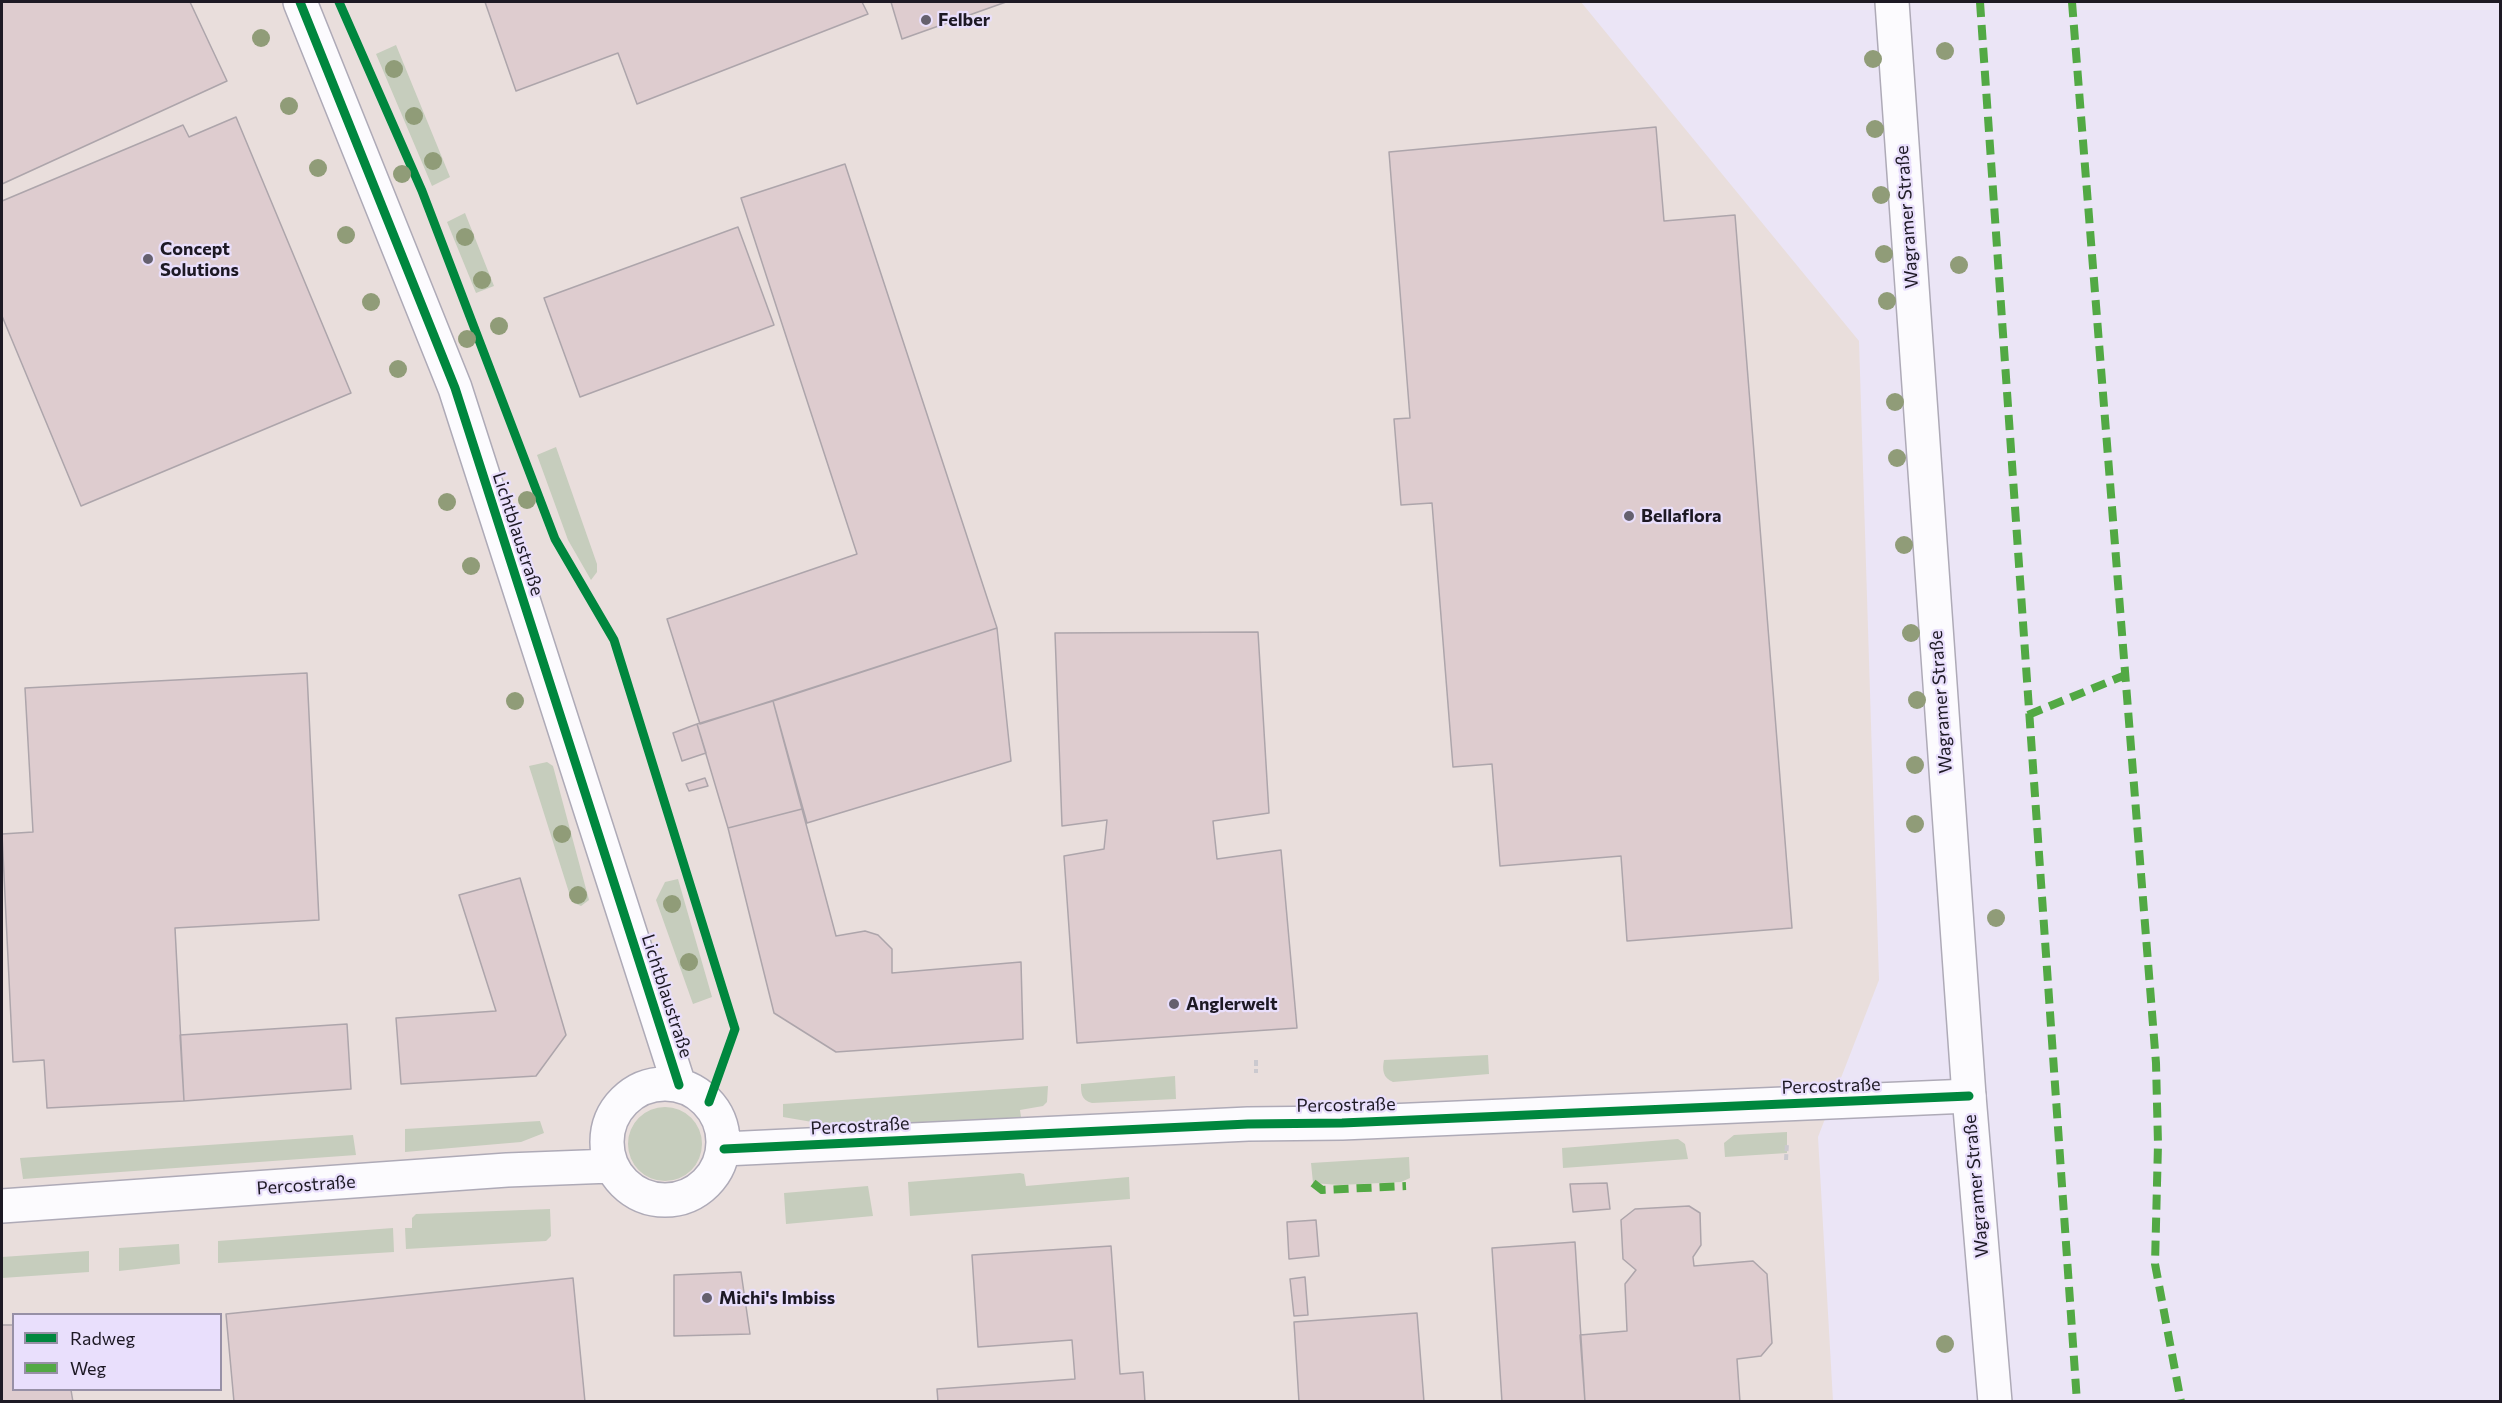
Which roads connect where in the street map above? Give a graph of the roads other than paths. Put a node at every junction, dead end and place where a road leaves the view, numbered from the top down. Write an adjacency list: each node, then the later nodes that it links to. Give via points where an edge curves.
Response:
1 (300, 2): 3 (street, Lichtblaustraße, via 455,388)
2 (1892, 2): 4 (street, Wagramer Straße)
3 (679, 1085): 5 (street, via 709,1102 722,1129); 6 (street, via 653,1084 625,1099 610,1121 607,1143)
4 (1969, 1096): 5 (street, Percostraße); 8 (street, Wagramer Straße)
5 (724, 1149): 6 (street, via 711,1179 697,1192 673,1200 641,1196)
6 (611, 1166): 7 (street, Percostraße)
7 (2, 1206)
8 (1995, 1401)

